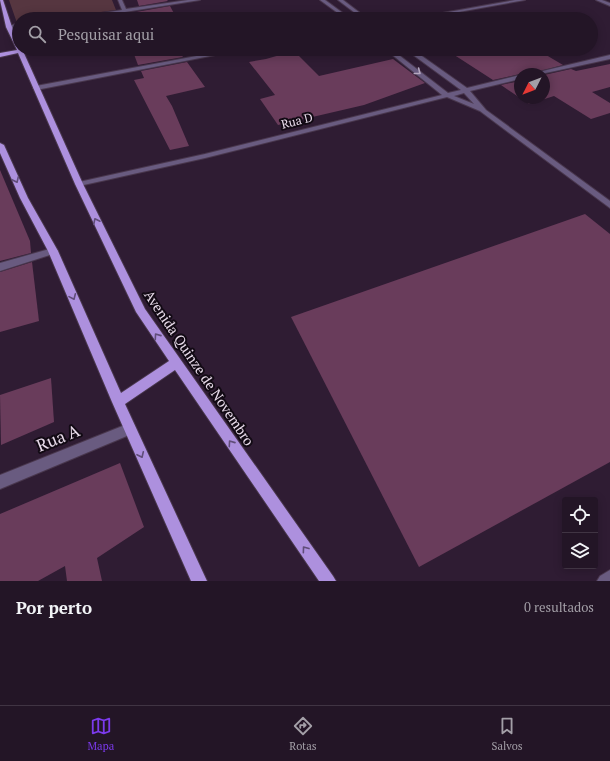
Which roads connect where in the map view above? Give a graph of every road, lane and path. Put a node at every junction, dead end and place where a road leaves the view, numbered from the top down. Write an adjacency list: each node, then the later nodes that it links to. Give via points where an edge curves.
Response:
1 (0, 0): 14 (main road, Avenida Quinze de Novembro)
2 (120, 0): 9 (street)
3 (198, 0): 9 (street)
4 (322, 0): 11 (street)
5 (340, 0): 12 (street)
6 (523, 0): 13 (street)
7 (598, 0): 8 (street)
8 (610, 5)
9 (126, 11): 10 (street)
10 (118, 12)
11 (338, 12)
12 (356, 12)
13 (452, 12)
14 (12, 22)
15 (12, 53): 16 (main road)
16 (0, 55)
17 (22, 56): 24 (main road, Avenida Quinze de Novembro)
18 (205, 56): 24 (street)
19 (397, 56): 26 (street, one-way to 26)
20 (418, 56): 25 (street)
21 (610, 56): 22 (street)
22 (550, 70)
23 (514, 78): 25 (street, Rua D)
24 (36, 88): 29 (main road, Avenida Quinze de Novembro)
25 (465, 90): 26 (street, Rua D); 27 (street)
26 (447, 95): 27 (street); 29 (street, Rua D, via 205,156)
27 (484, 111): 30 (street)
28 (1, 149): 31 (main road, one-way to 31)
29 (79, 184): 33 (main road, Avenida Quinze de Novembro, one-way to 29, via 141,312)
30 (610, 204)
31 (53, 252): 32 (street); 34 (main road, one-way to 34)
32 (0, 267)
33 (176, 363): 34 (main road); 39 (main road, Avenida Quinze de Novembro, one-way to 33)
34 (118, 402): 35 (main road)
35 (130, 428): 36 (street, Rua A); 38 (main road, one-way to 38)
36 (0, 482)
37 (610, 578): 40 (street)
38 (199, 581)
39 (328, 581)
40 (605, 581)

